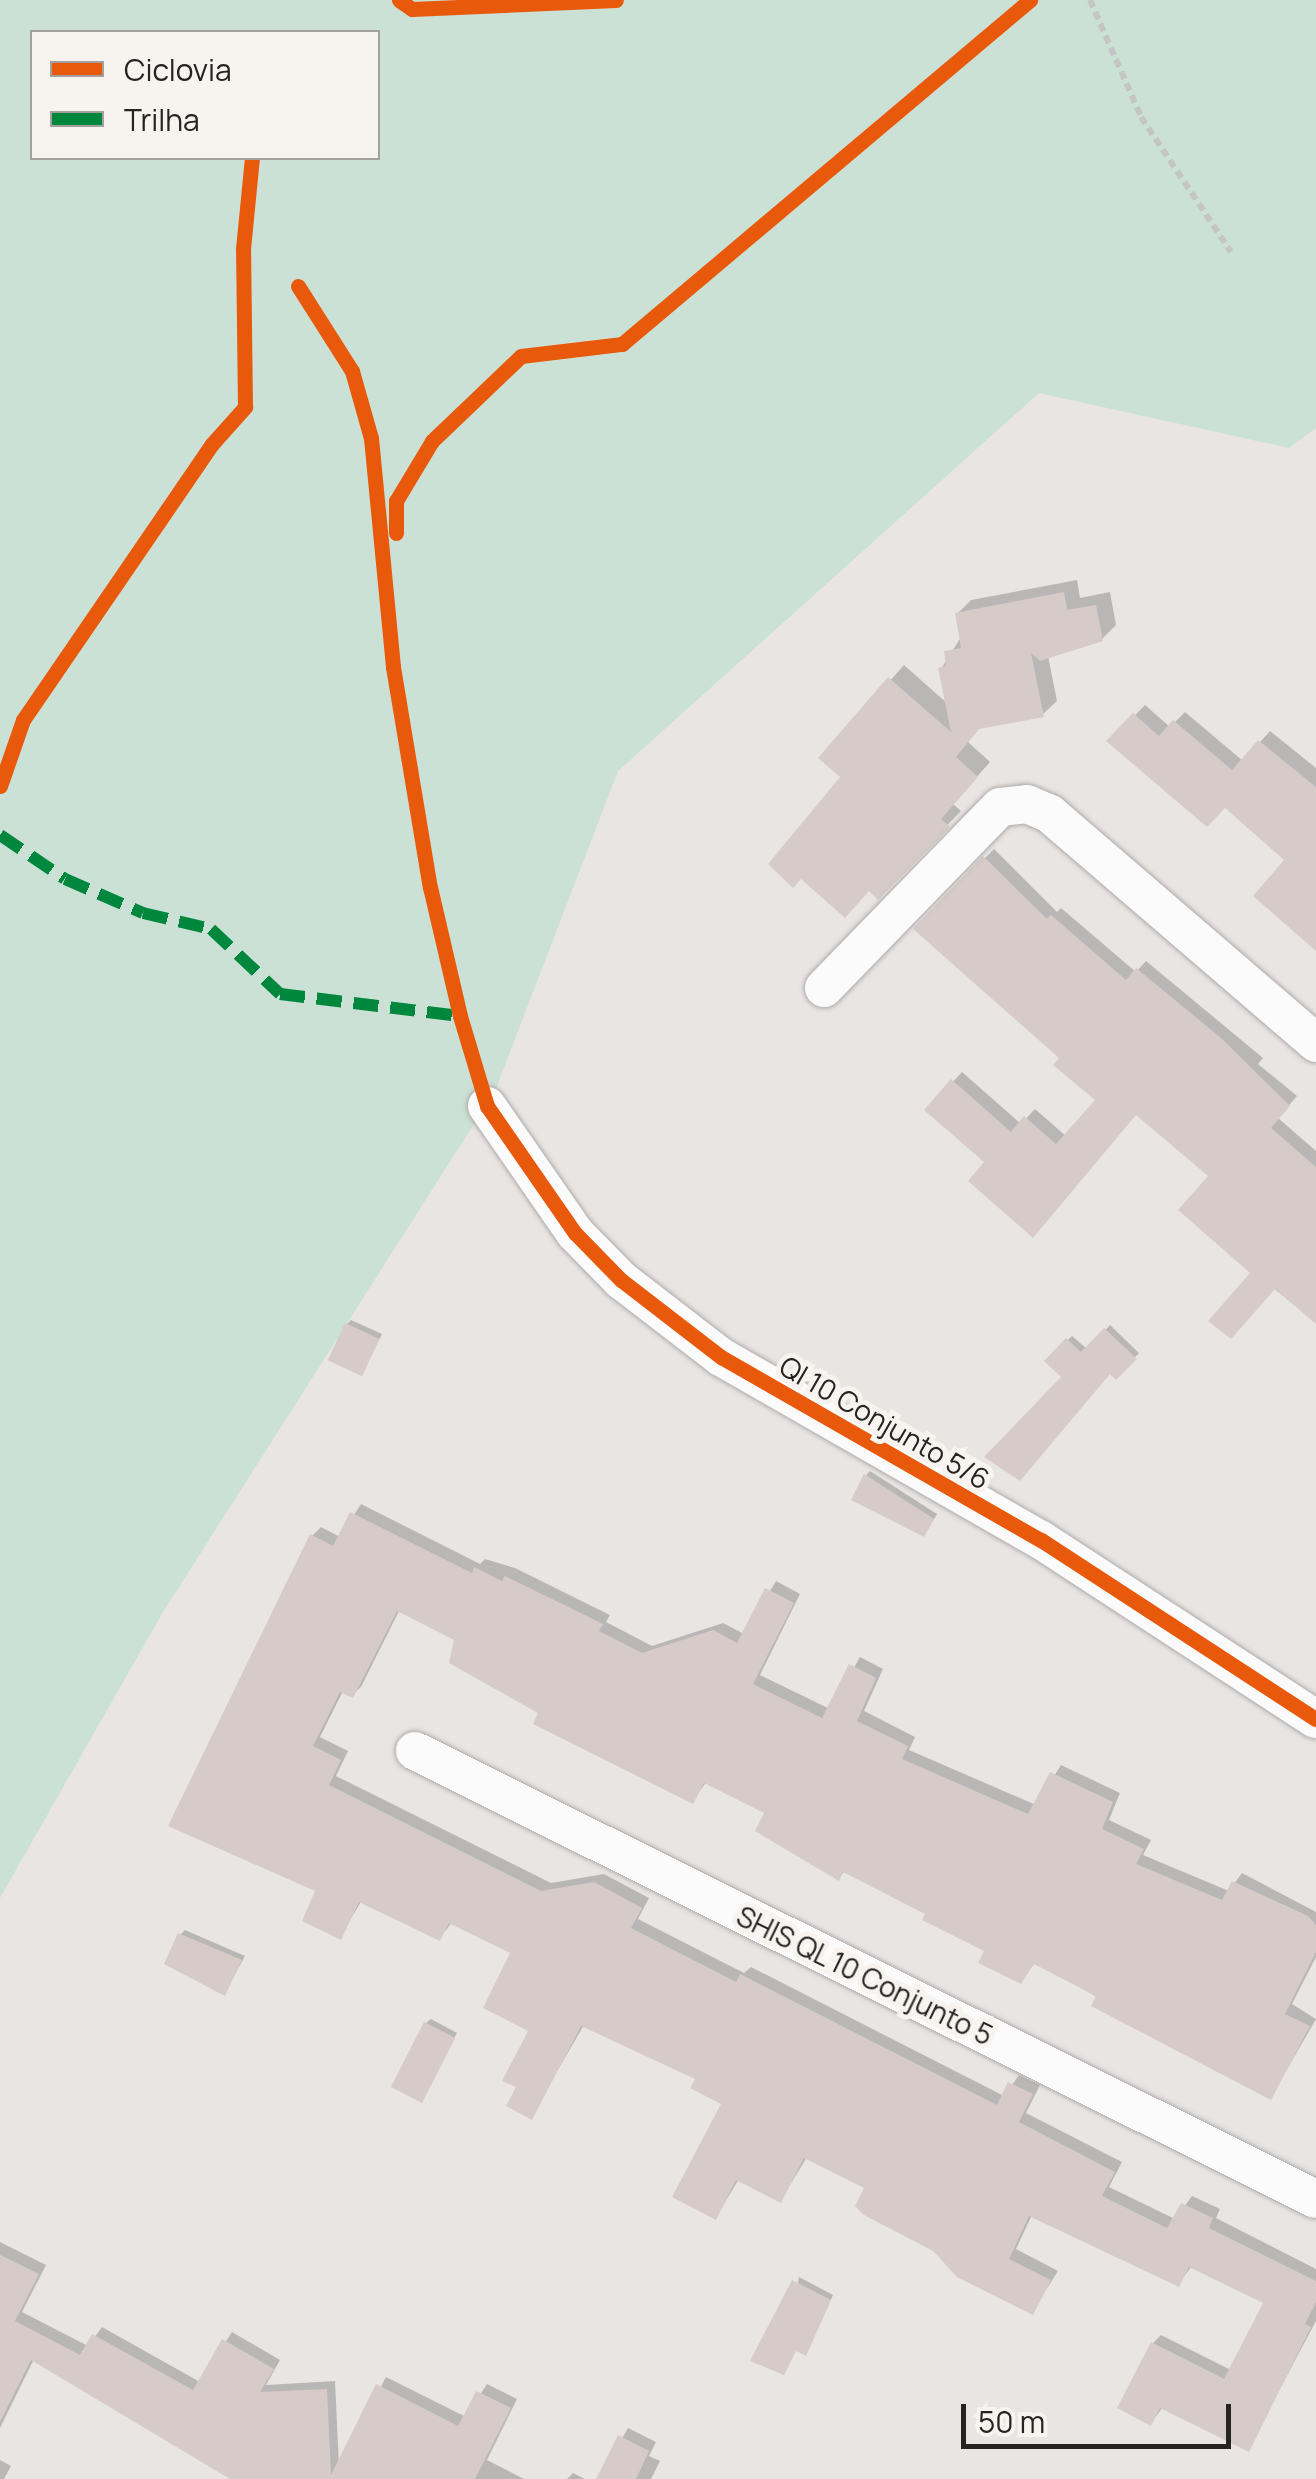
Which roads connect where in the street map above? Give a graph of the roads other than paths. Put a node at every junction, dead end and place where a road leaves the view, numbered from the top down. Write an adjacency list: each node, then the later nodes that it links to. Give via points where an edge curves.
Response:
1 (824, 988): 2 (street, via 1000,807 1027,804 1050,814)
2 (1316, 1043)
3 (487, 1106): 4 (street, QI 10 Conjunto 5/6, via 575,1233 620,1280 722,1356 1041,1540)
4 (1316, 1718)
5 (415, 1750): 6 (street, SHIS QL 10 Conjunto 5)
6 (1316, 2199)

